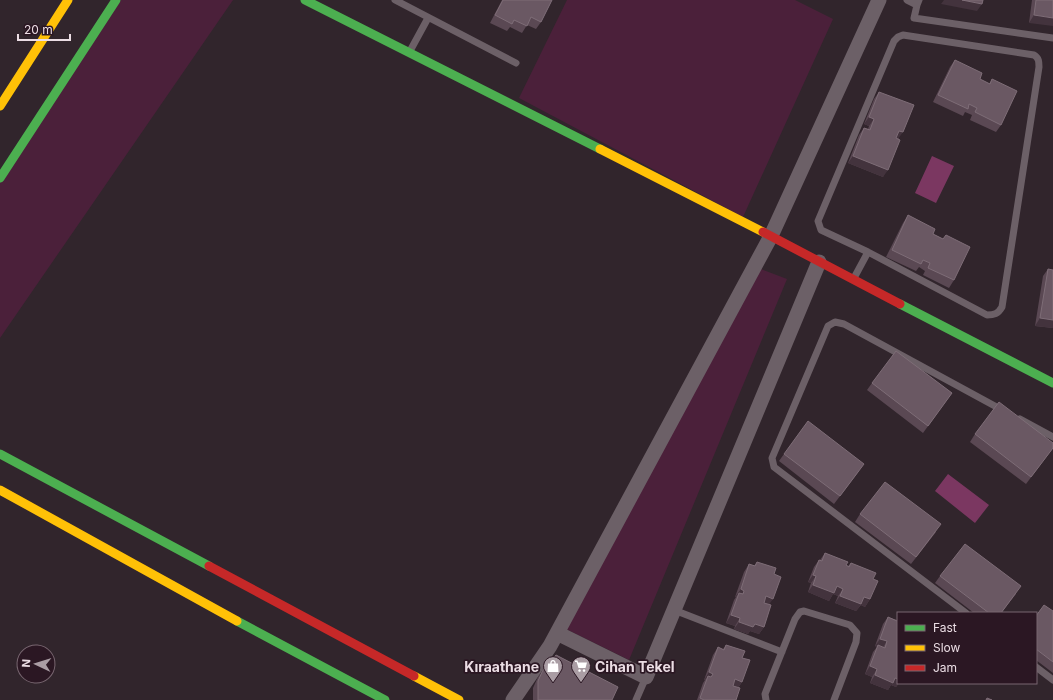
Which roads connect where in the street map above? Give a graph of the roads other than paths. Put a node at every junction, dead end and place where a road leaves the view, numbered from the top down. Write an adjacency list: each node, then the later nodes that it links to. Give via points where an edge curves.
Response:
1 (68, 0): 12 (main road)
2 (116, 0): 13 (main road)
3 (305, 0): 10 (main road)
4 (395, 0): 8 (lane)
5 (879, 0): 14 (street)
6 (907, 0): 7 (lane)
7 (918, 2): 9 (lane, via 914,18)
8 (428, 18): 10 (lane); 11 (lane)
9 (1053, 38)
10 (409, 53): 14 (main road)
11 (516, 63)
12 (0, 106)
13 (0, 178)
14 (771, 236): 16 (main road); 24 (street)
15 (868, 252): 15 (lane, via 821,230 818,221 894,41 903,35 1037,57 1039,67 1026,158 1002,307 999,312 987,315); 17 (lane)
16 (820, 262): 17 (main road); 22 (street)
17 (853, 280): 18 (main road)
18 (1053, 383)
19 (1053, 437): 23 (lane, via 844,324 835,322 828,326 772,458 774,467)
20 (0, 454): 30 (main road)
21 (0, 490): 29 (main road)
22 (674, 610): 25 (lane); 27 (street)
23 (965, 612)
24 (557, 633): 27 (street); 31 (street)
25 (782, 652): 33 (lane, via 765,694); 34 (lane, via 800,612 808,611 850,625 857,633 856,642)
26 (1037, 668): 28 (lane)
27 (646, 677): 32 (lane)
28 (1053, 680)
29 (385, 700)
30 (459, 700)
31 (513, 700)
32 (636, 700)
33 (766, 700)
34 (834, 700)

